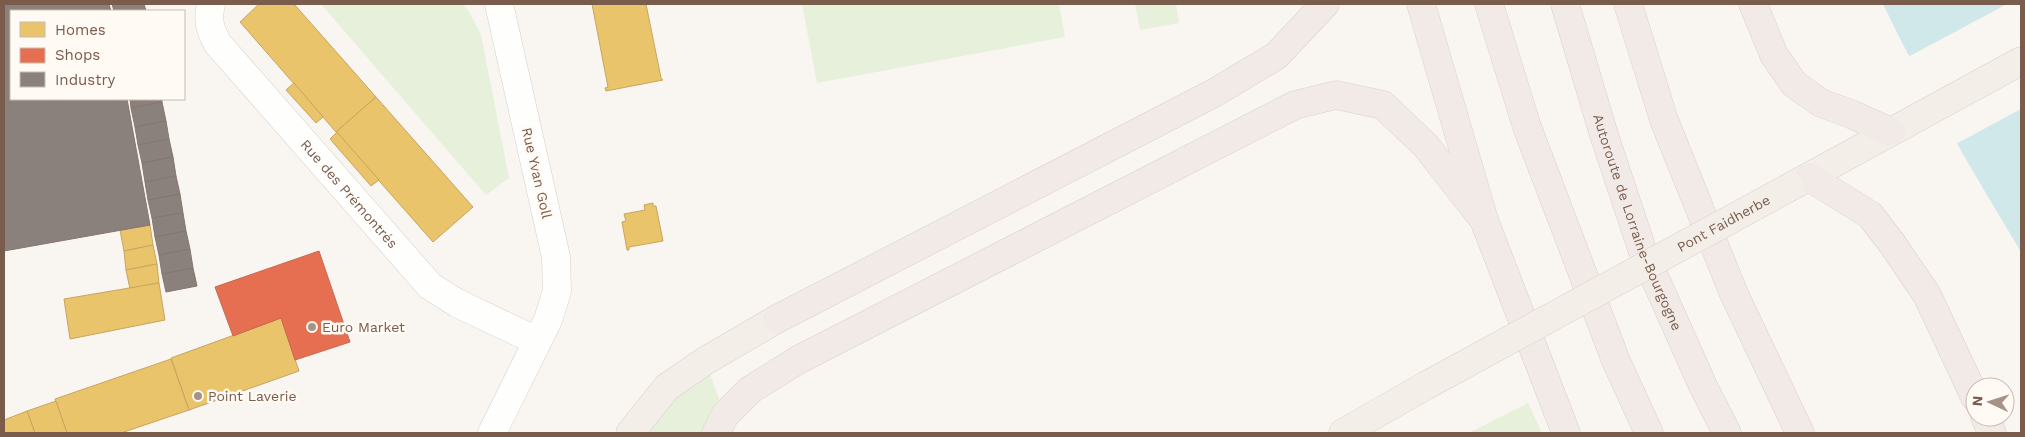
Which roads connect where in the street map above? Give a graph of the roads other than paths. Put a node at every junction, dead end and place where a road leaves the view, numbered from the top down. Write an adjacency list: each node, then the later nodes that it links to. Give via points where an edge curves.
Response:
1 (211, 4): 14 (street, Rue des Prémontrés, via 208,15 210,30 218,44 430,286 457,303)
2 (499, 4): 14 (street, Rue Yvan Goll, via 556,256 557,291)
3 (1325, 4): 13 (highway, via 1276,56 1214,93)
4 (1421, 4): 12 (highway)
5 (1489, 4): 21 (highway, via 1527,127 1616,361)
6 (1565, 4): 22 (highway, Autoroute de Lorraine-Bourgogne, via 1642,249)
7 (1628, 4): 23 (highway, via 1664,120 1734,294)
8 (1754, 4): 10 (highway, via 1774,55 1794,84 1821,103)
9 (2021, 61): 10 (main road, Pont Faidherbe)
10 (1891, 132): 11 (main road, Pont Faidherbe)
11 (1800, 182): 15 (highway, via 1870,215 1927,295); 19 (main road, Pont Faidherbe, bridge)
12 (1484, 220): 18 (highway, via 1426,146 1383,105 1336,95 1295,105 798,360 750,390 724,415); 20 (highway)
13 (778, 319): 17 (main road, via 704,361 667,387)
14 (537, 341): 16 (street, Rue Yvan Goll)
15 (1966, 377)
16 (492, 433)
17 (630, 433)
18 (716, 433)
19 (1343, 433)
20 (1566, 433)
21 (1649, 433)
22 (1727, 433)
23 (1800, 433)

